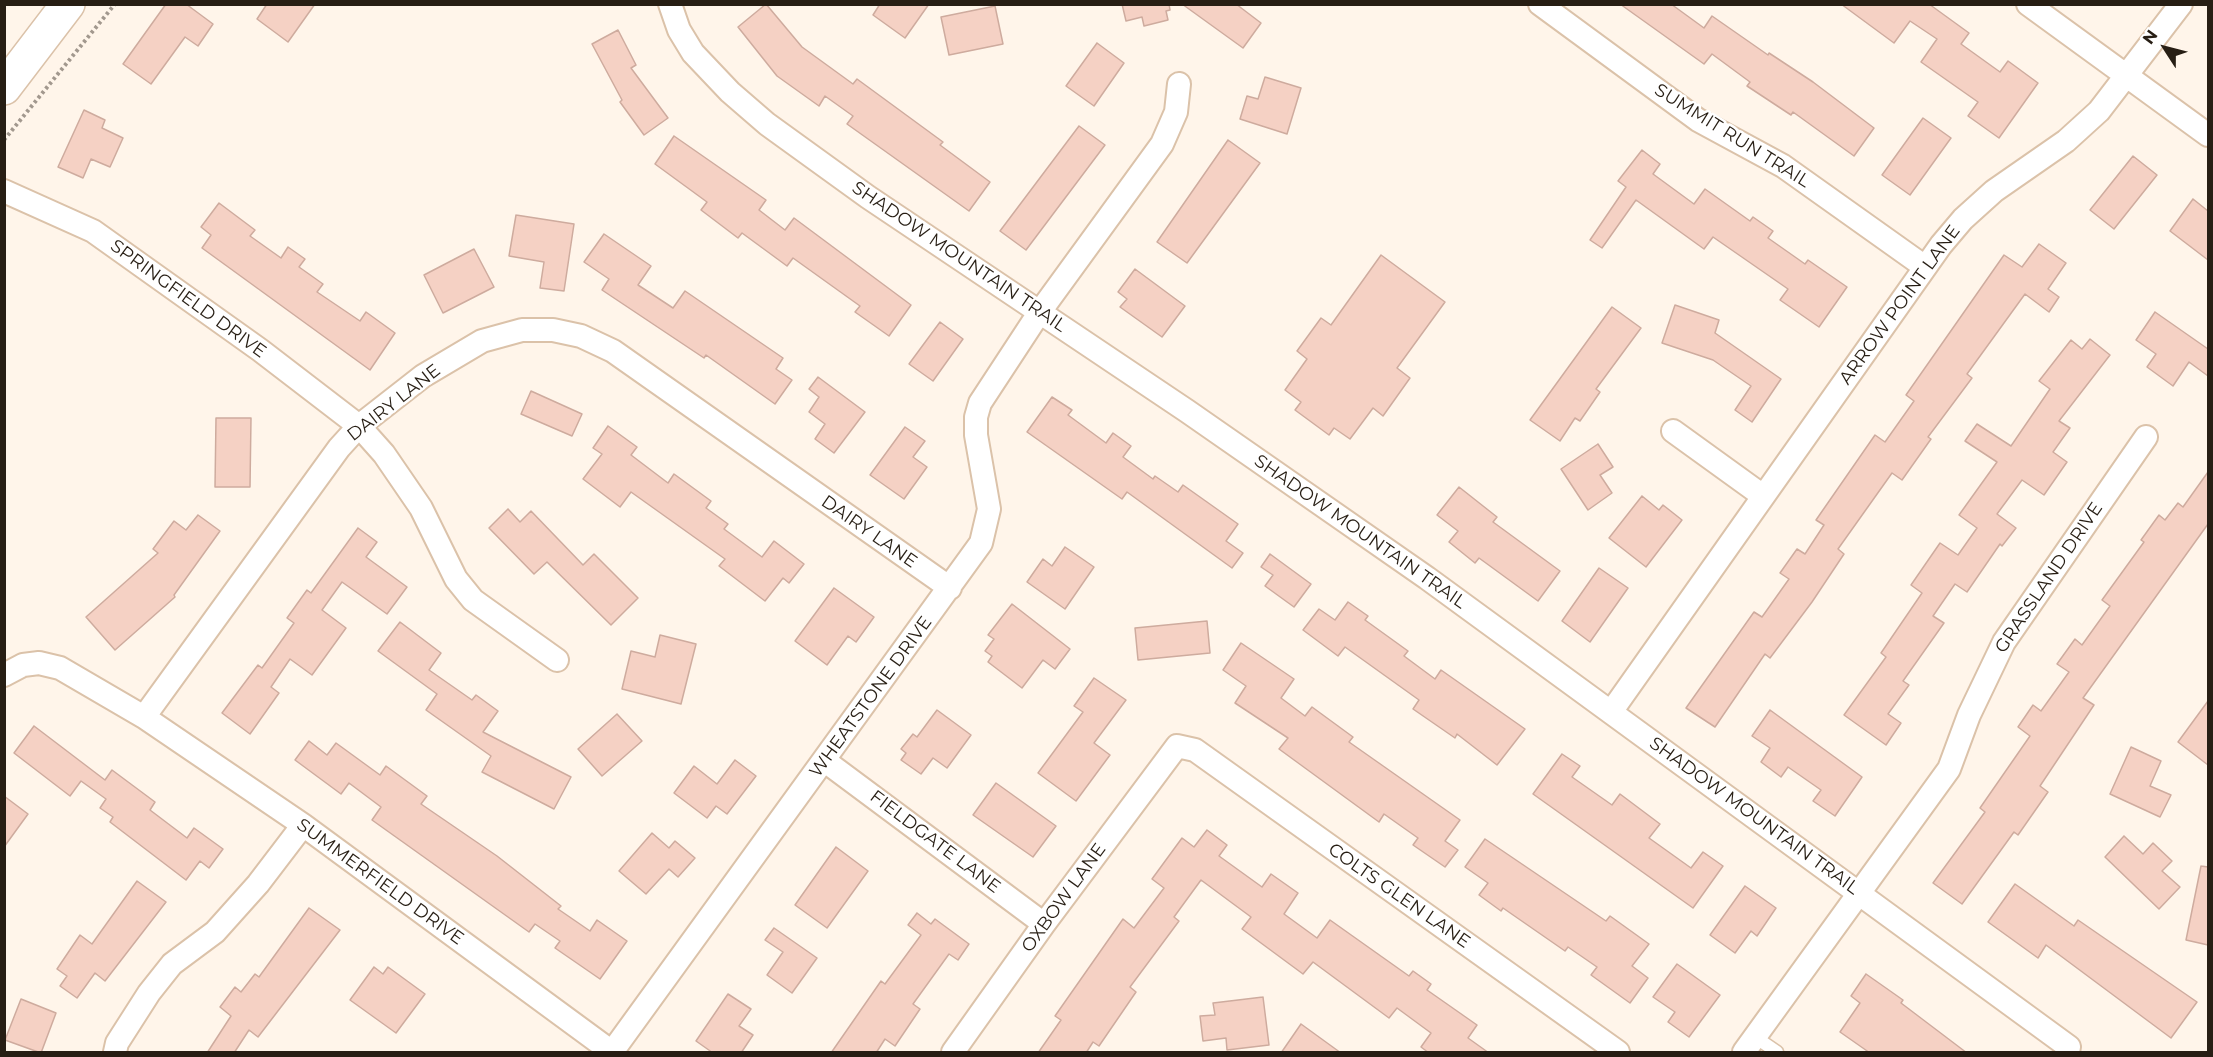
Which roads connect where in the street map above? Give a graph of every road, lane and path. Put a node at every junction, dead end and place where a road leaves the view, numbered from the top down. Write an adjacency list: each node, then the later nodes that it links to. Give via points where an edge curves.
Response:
1 (68, 4): 9 (main road)
2 (115, 4): 11 (path)
3 (670, 4): 14 (street, SHADOW MOUNTAIN TRAIL, via 693,53 767,124)
4 (1540, 4): 13 (street, SUMMIT RUN TRAIL, via 1698,120 1784,166)
5 (2028, 4): 7 (street)
6 (2181, 4): 7 (street, ARROW POINT LANE)
7 (2126, 77): 10 (street); 13 (street, ARROW POINT LANE, via 2099,111 2066,141 1994,191 1963,219)
8 (1179, 84): 14 (street, WHEATSTONE DRIVE, via 1176,112 1162,144)
9 (4, 88)
10 (2208, 135)
11 (4, 140)
12 (4, 191): 15 (street, SPRINGFIELD DRIVE, via 93,231)
13 (1925, 267): 18 (street, ARROW POINT LANE)
14 (1039, 313): 19 (street, WHEATSTONE DRIVE, via 980,403 976,435 989,509 981,543); 22 (street, SHADOW MOUNTAIN TRAIL, via 1197,417)
15 (359, 426): 19 (street, DAIRY LANE, via 423,376 482,341 522,330 553,330 581,336 613,351); 20 (street, SPRINGFIELD DRIVE, via 384,454 421,508 456,579 473,600); 23 (street, DAIRY LANE, via 339,448)
16 (1673, 431): 18 (street)
17 (2146, 437): 27 (street, GRASSLAND DRIVE, via 2004,642 1948,769)
18 (1763, 496): 22 (street, ARROW POINT LANE)
19 (950, 588): 25 (street, WHEATSTONE DRIVE)
20 (557, 660)
21 (4, 675): 23 (street, SUMMERFIELD DRIVE, via 31,664 60,668)
22 (1611, 712): 27 (street, SHADOW MOUNTAIN TRAIL)
23 (144, 717): 26 (street, SUMMERFIELD DRIVE)
24 (1177, 746): 28 (street, OXBOW LANE); 34 (street, COLTS GLEN LANE, via 1195,750)
25 (825, 761): 28 (street, FIELDGATE LANE); 32 (street, WHEATSTONE DRIVE)
26 (303, 825): 31 (street, via 222,924 172,964 149,993); 32 (street, SUMMERFIELD DRIVE)
27 (1859, 893): 29 (street, GRASSLAND DRIVE); 30 (street, SHADOW MOUNTAIN TRAIL)
28 (1044, 924): 33 (street, OXBOW LANE)
29 (1749, 1045): 35 (lane)
30 (2069, 1047)
31 (115, 1052)
32 (612, 1052)
33 (953, 1053)
34 (1618, 1053)
35 (1777, 1053)

